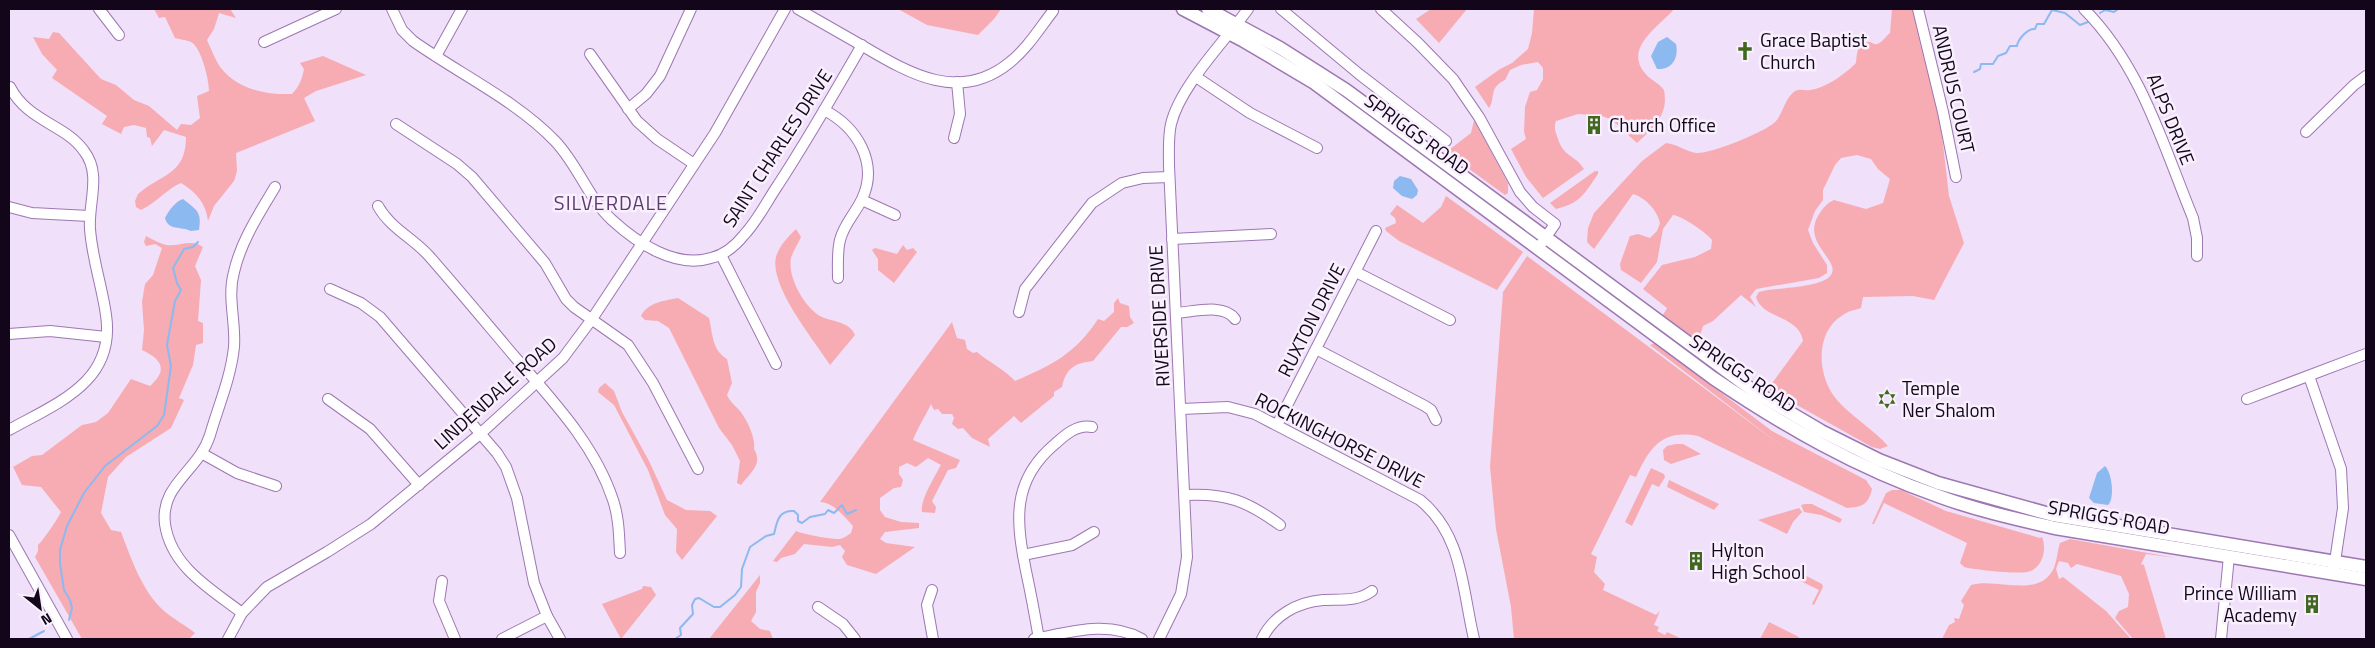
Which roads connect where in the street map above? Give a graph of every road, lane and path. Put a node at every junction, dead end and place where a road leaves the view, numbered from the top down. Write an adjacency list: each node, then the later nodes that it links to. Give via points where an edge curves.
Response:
1 (99, 9): 17 (street)
2 (392, 9): 21 (street, SAINT CHARLES DRIVE, via 409,37)
3 (462, 9): 21 (street)
4 (691, 9): 26 (street, via 660,76)
5 (785, 9): 33 (street, LINDENDALE ROAD)
6 (798, 9): 19 (street)
7 (1183, 9): 16 (main road, SPRIGGS ROAD)
8 (1208, 9): 16 (main road, SPRIGGS ROAD)
9 (1248, 9): 16 (street, RIVERSIDE DRIVE)
10 (1281, 9): 31 (street, via 1358,74)
11 (1381, 9): 45 (street, via 1453,79 1479,117 1520,192 1555,224)
12 (1918, 9): 35 (street, ANDRUS COURT)
13 (2084, 9): 48 (street, ALPS DRIVE, via 2116,46 2138,83 2193,218)
14 (331, 10): 18 (street)
15 (1053, 11): 24 (street, via 1008,64 989,76)
16 (1233, 29): 23 (street, RIVERSIDE DRIVE); 45 (main road, SPRIGGS ROAD)
17 (119, 35)
18 (264, 42)
19 (862, 45): 24 (street, via 915,75); 27 (street, SAINT CHARLES DRIVE)
20 (590, 54): 26 (street)
21 (436, 56): 46 (street, SAINT CHARLES DRIVE, via 544,130 567,154 600,207)
22 (2366, 76): 29 (street)
23 (1196, 77): 32 (street, via 1250,113); 34 (street, RIVERSIDE DRIVE, via 1180,101 1171,124)
24 (958, 82): 30 (street, via 960,114)
25 (10, 87): 41 (street, via 25,108 77,143 87,155 94,179)
26 (628, 109): 33 (street, via 657,139)
27 (824, 110): 37 (street, via 851,128 862,147 868,176); 47 (street, SAINT CHARLES DRIVE, via 749,230)
28 (396, 124): 55 (street, via 472,177 545,262 566,299)
29 (2306, 132)
30 (954, 138)
31 (1446, 141)
32 (1317, 148)
33 (694, 164): 46 (street, LINDENDALE ROAD)
34 (1169, 177): 44 (street, RIVERSIDE DRIVE); 52 (street, via 1122,183 1092,204 1025,289)
35 (1956, 177)
36 (275, 187): 72 (street, via 244,243 233,273 233,351)
37 (862, 200): 40 (street); 50 (street, via 840,240)
38 (378, 206): 63 (street, via 386,219 430,257)
39 (9, 207): 41 (street, via 32,213)
40 (895, 215)
41 (89, 216): 58 (street, via 90,240 106,315)
42 (1376, 231): 49 (street, RUXTON DRIVE)
43 (1271, 234): 44 (street)
44 (1172, 239): 53 (street, RIVERSIDE DRIVE)
45 (1542, 242): 82 (main road, SPRIGGS ROAD, via 1755,406 1820,444 1885,476 1938,496 2055,528); 84 (main road, SPRIGGS ROAD, via 1755,392 1821,431 1904,471 1979,496 2052,515)
46 (642, 243): 47 (street, SAINT CHARLES DRIVE, via 681,259 706,260); 55 (street, LINDENDALE ROAD)
47 (720, 254): 61 (street)
48 (2197, 256)
49 (1356, 272): 56 (street); 59 (street, RUXTON DRIVE)
50 (838, 278)
51 (330, 289): 71 (street, via 361,303 380,317)
52 (1019, 312)
53 (1176, 313): 54 (street, via 1220,310); 66 (street, RIVERSIDE DRIVE)
54 (1235, 318)
55 (592, 319): 63 (street, LINDENDALE ROAD, via 563,358); 73 (street, via 621,339 634,353)
56 (1450, 320)
57 (9, 334): 58 (street, via 50,332)
58 (106, 337): 70 (street, via 98,366 83,385)
59 (1316, 349): 67 (street, via 1425,406); 68 (street, RUXTON DRIVE)
60 (2366, 354): 62 (street)
61 (776, 364)
62 (2308, 376): 64 (street); 84 (street, via 2341,469 2343,499)
63 (538, 383): 71 (street, LINDENDALE ROAD); 80 (street, via 580,437 609,489 617,515)
64 (2247, 399)
65 (328, 400): 74 (street, via 370,429)
66 (1181, 409): 68 (street, ROCKINGHORSE DRIVE, via 1237,409); 76 (street, RIVERSIDE DRIVE)
67 (1436, 420)
68 (1277, 425): 103 (street, ROCKINGHORSE DRIVE, via 1408,492 1434,511 1446,528 1456,552)
69 (1092, 427): 81 (street, via 1070,432 1032,469 1021,493 1018,515)
70 (9, 430)
71 (480, 434): 74 (street, LINDENDALE ROAD); 91 (street, via 502,460 511,479 534,583)
72 (203, 454): 75 (street, via 236,473); 90 (street, via 172,489 165,510 166,532 174,552 187,568)
73 (698, 470)
74 (419, 485): 90 (street, LINDENDALE ROAD, via 354,536 267,587)
75 (276, 486)
76 (1185, 495): 77 (street, via 1214,494 1237,499); 101 (street, RIVERSIDE DRIVE, via 1185,581 1176,607)
77 (1280, 525)
78 (1094, 532): 81 (street, via 1072,545)
79 (9, 535): 92 (street)
80 (620, 553)
81 (1023, 555): 99 (street)
82 (2229, 556): 84 (main road, SPRIGGS ROAD); 104 (street)
83 (2366, 567): 84 (main road, SPRIGGS ROAD)
84 (2334, 568): 85 (main road, SPRIGGS ROAD)
85 (2366, 579)
86 (442, 581): 94 (street, via 439,601)
87 (932, 590): 98 (street, via 927,604)
88 (1372, 592): 102 (street, via 1355,599 1302,604 1278,618)
89 (818, 607): 97 (street, via 843,624)
90 (242, 613): 93 (street, LINDENDALE ROAD)
91 (547, 616): 95 (street); 96 (street)
92 (67, 639)
93 (228, 639)
94 (456, 639)
95 (502, 639)
96 (560, 639)
97 (855, 639)
98 (933, 639)
99 (1037, 639): 100 (street, via 1100,628 1128,632)
100 (1142, 639)
101 (1158, 639)
102 (1262, 639)
103 (1474, 639)
104 (2221, 639)

